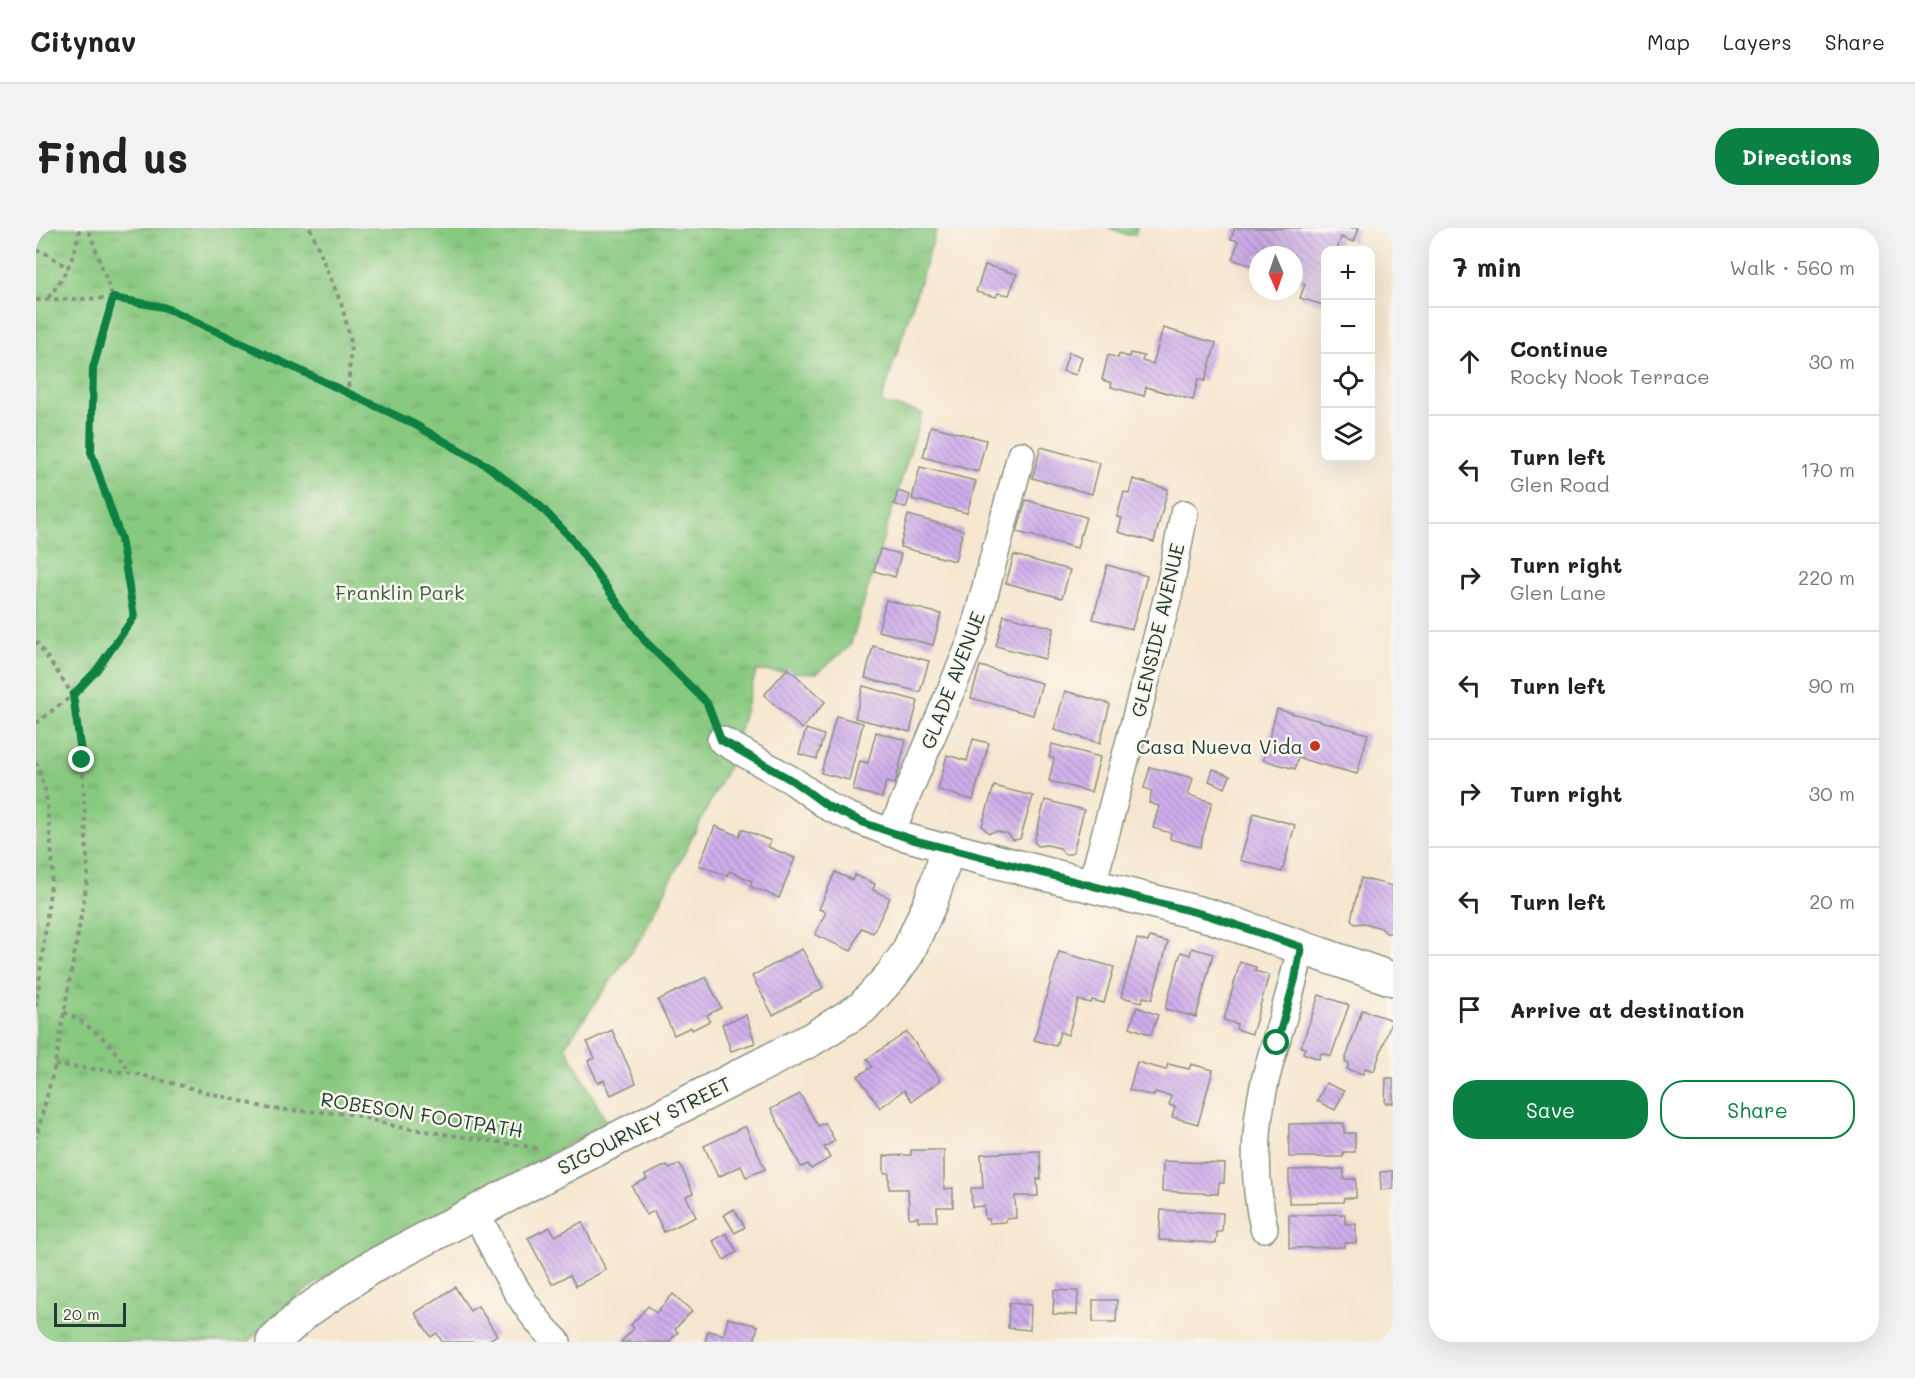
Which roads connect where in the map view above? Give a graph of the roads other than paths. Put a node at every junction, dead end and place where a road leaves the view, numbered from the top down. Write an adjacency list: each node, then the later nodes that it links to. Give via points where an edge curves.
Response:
1 (1021, 455): 4 (street, GLADE AVENUE, via 972,640)
2 (1184, 513): 6 (street, GLENSIDE AVENUE, via 1169,592 1097,866)
3 (721, 740): 4 (street, via 793,781 829,807)
4 (891, 833): 5 (street)
5 (948, 849): 6 (street); 9 (street, SIGOURNEY STREET, via 931,901 907,954 862,1008 802,1044)
6 (1088, 885): 7 (street, via 1210,916)
7 (1301, 947): 8 (street); 10 (street, via 1260,1115 1256,1157)
8 (1393, 979)
9 (476, 1212): 11 (street, SIGOURNEY STREET, via 368,1269 304,1313); 12 (street, via 508,1277 543,1329)
10 (1264, 1228)
11 (273, 1342)
12 (557, 1342)

